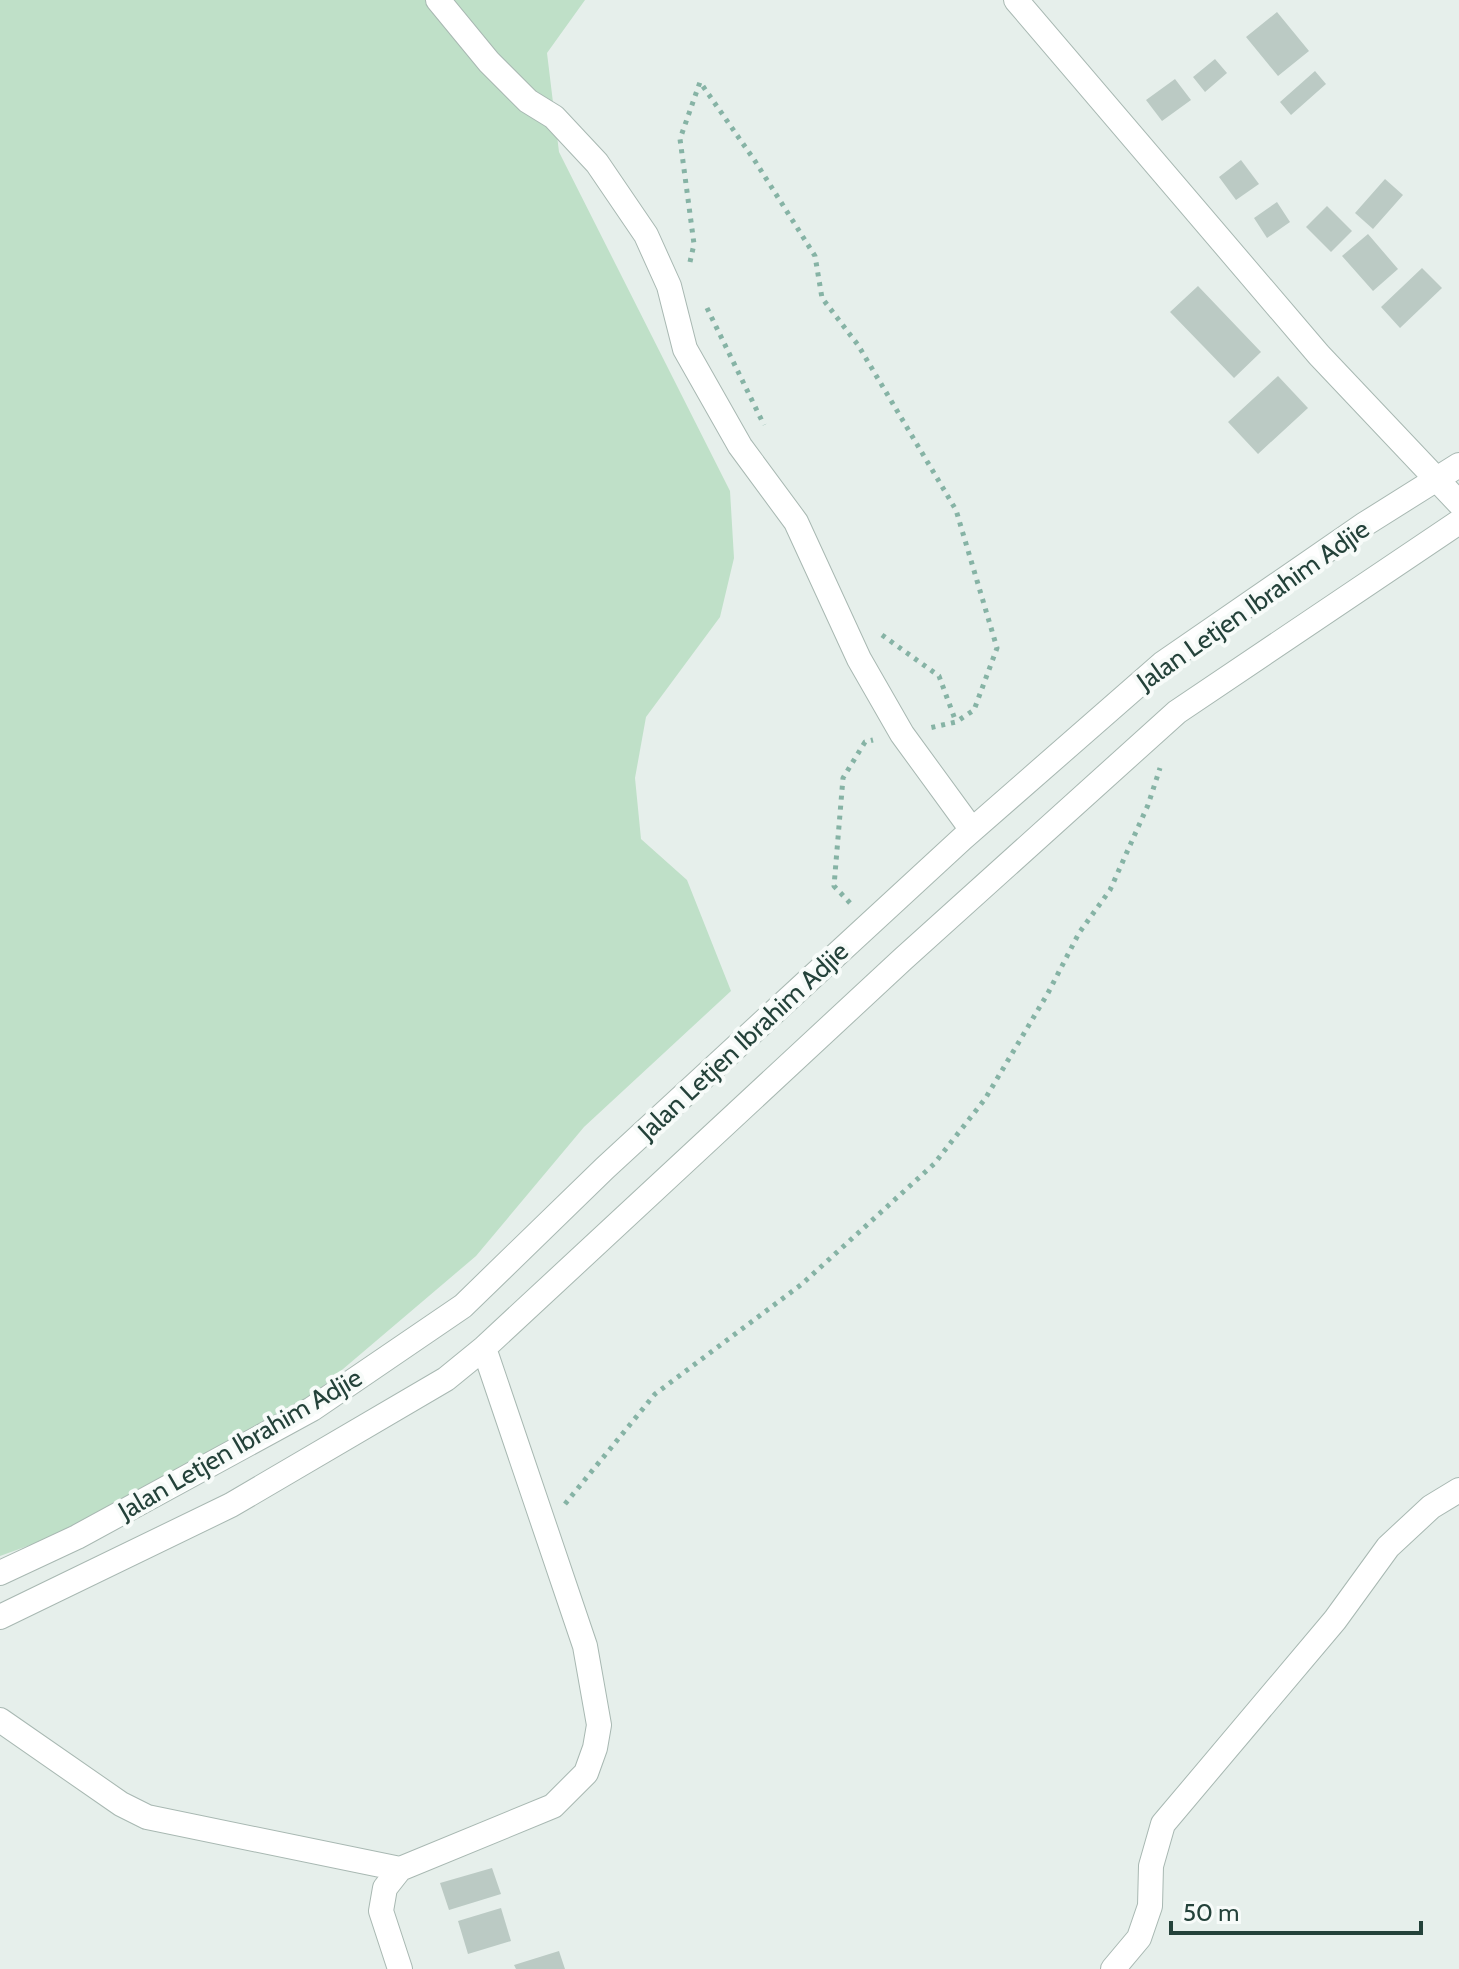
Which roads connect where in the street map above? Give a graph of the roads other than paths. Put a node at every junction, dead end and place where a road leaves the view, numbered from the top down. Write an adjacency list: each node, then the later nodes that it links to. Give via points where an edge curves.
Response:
1 (438, 0): 7 (street, via 489,62 528,101 554,117 597,163 646,235 669,286 685,349 740,446 796,522 859,659 902,734)
2 (1016, 0): 4 (street, via 1319,355)
3 (1459, 465): 4 (street, Jalan Letjen Ibrahim Adjie)
4 (1436, 479): 5 (street); 7 (street, Jalan Letjen Ibrahim Adjie, via 1162,664)
5 (1459, 503)
6 (1459, 522): 8 (street, Jalan Letjen Ibrahim Adjie, via 1177,712)
7 (972, 830): 10 (street, Jalan Letjen Ibrahim Adjie, via 463,1306 312,1409)
8 (484, 1348): 11 (street, Jalan Letjen Ibrahim Adjie, via 446,1379 231,1505); 13 (street, via 585,1646 599,1725 586,1773 553,1806)
9 (1459, 1490): 15 (street, via 1431,1507 1388,1547 1335,1620 1163,1824 1151,1866 1150,1906 1139,1938)
10 (0, 1573)
11 (0, 1617)
12 (0, 1720): 13 (street, via 147,1817)
13 (400, 1869): 14 (street, via 385,1888 381,1911)
14 (400, 1969)
15 (1113, 1969)

